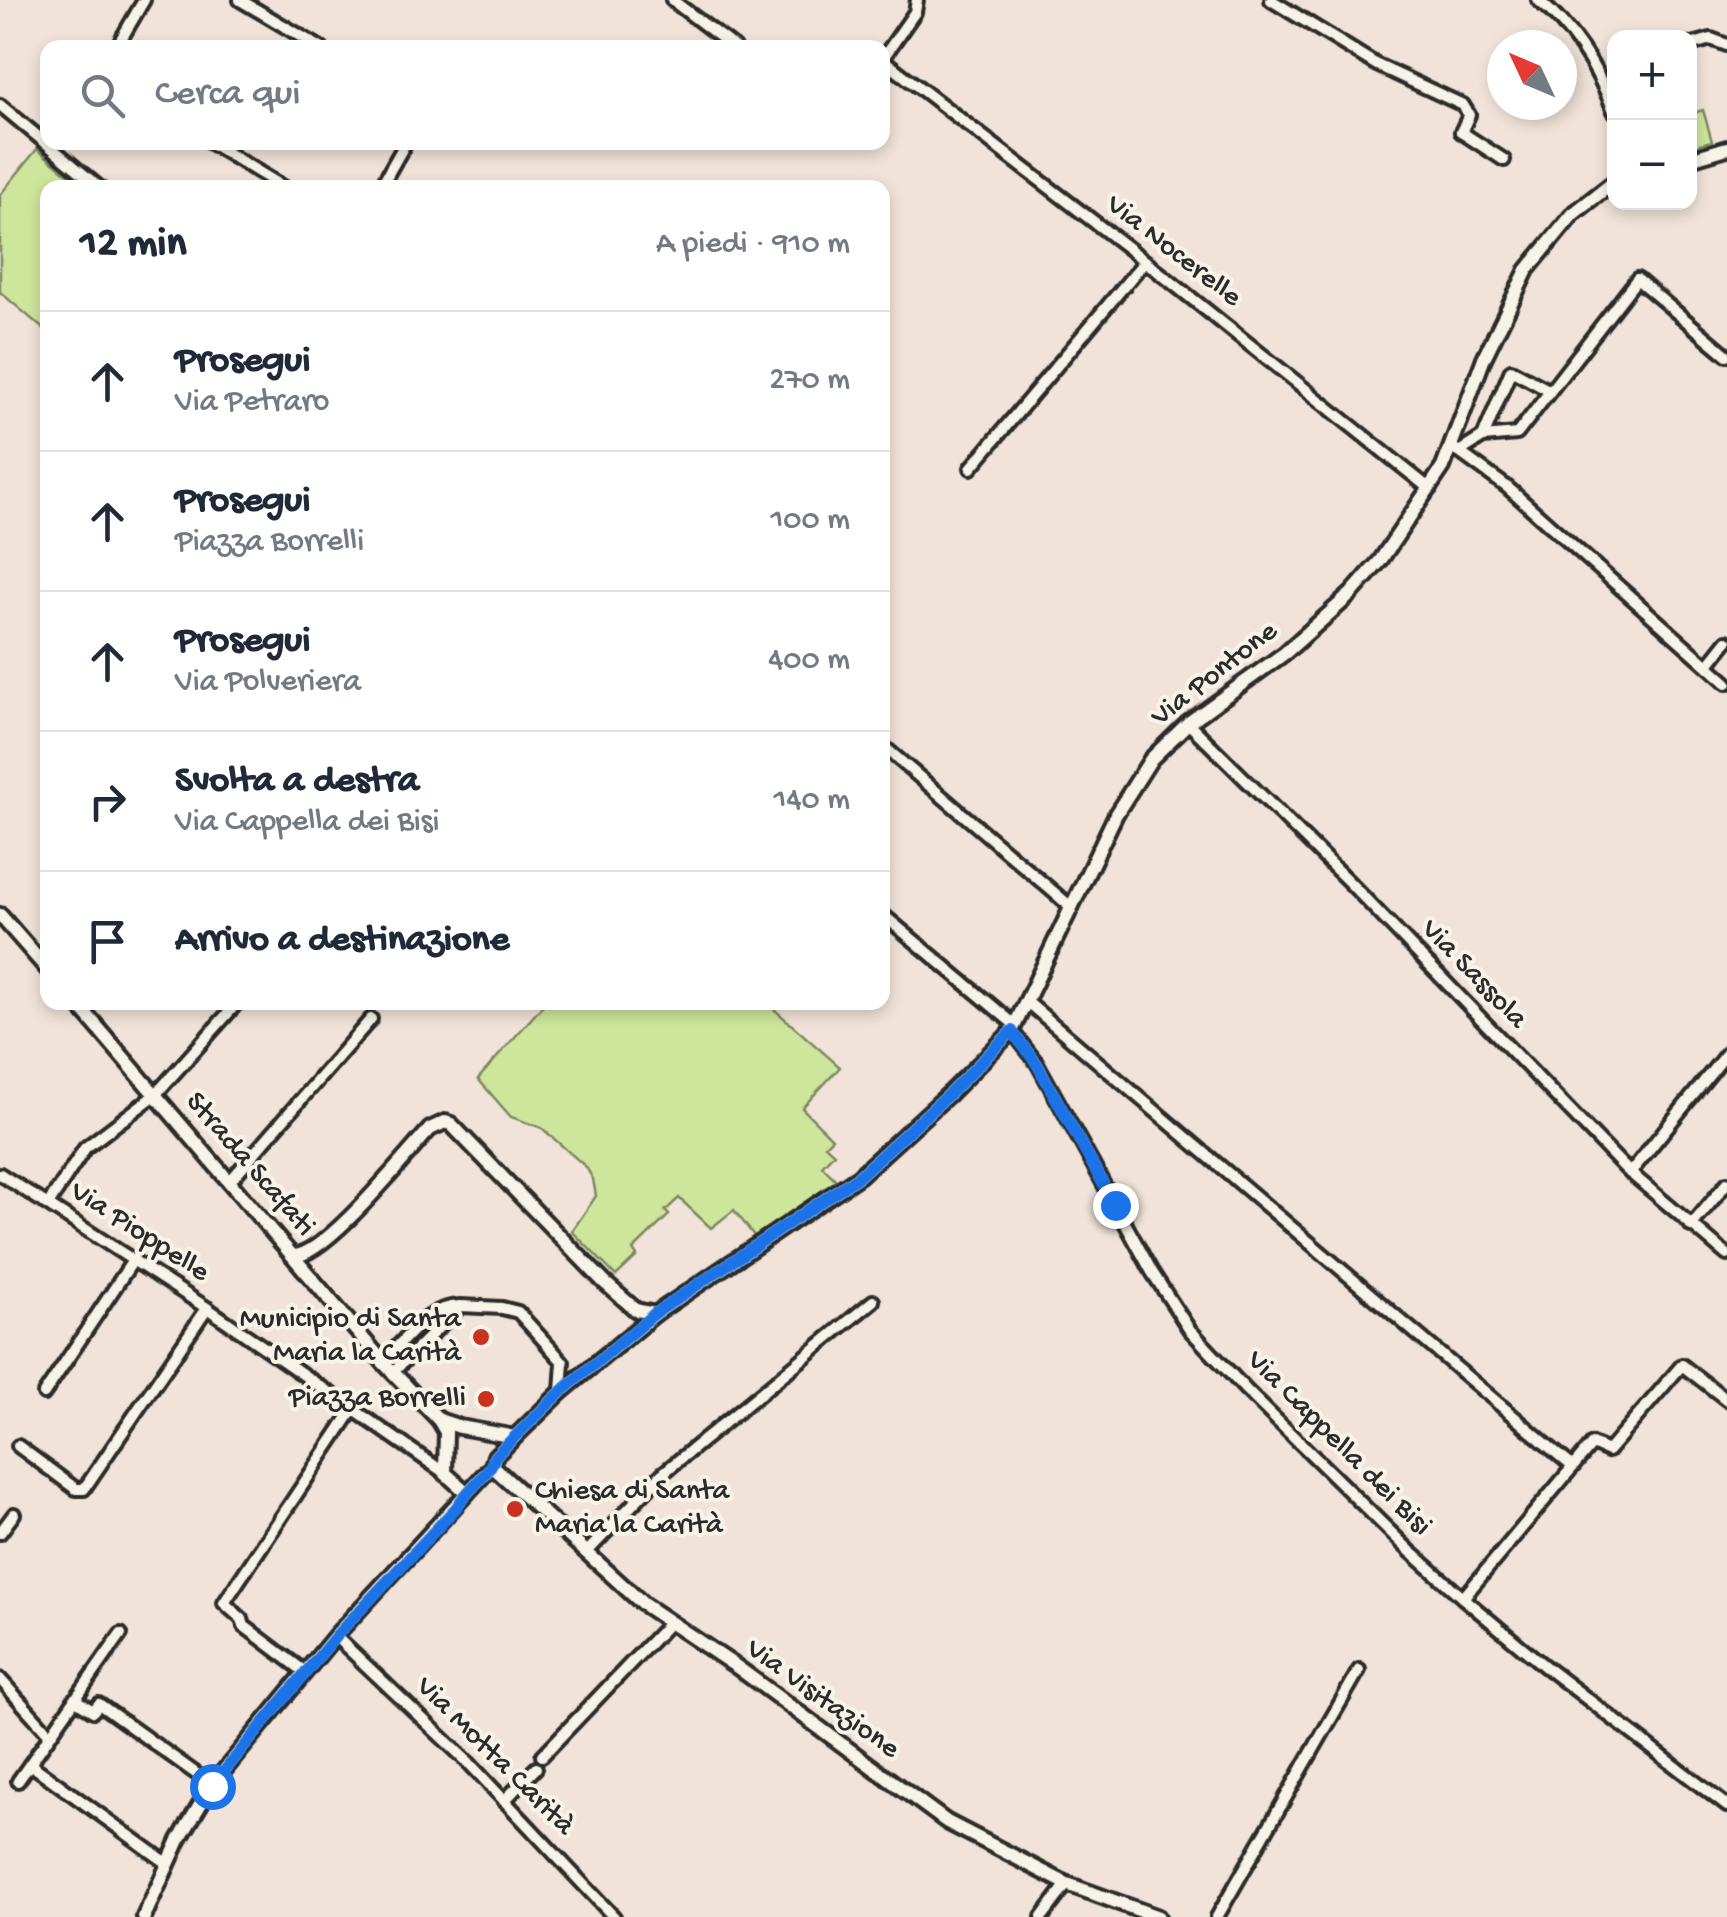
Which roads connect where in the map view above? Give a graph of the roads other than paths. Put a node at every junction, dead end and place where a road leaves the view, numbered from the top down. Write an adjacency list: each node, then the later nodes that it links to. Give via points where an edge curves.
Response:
1 (144, 0): 8 (street)
2 (240, 0): 9 (street)
3 (672, 0): 10 (street)
4 (917, 0): 5 (street); 13 (street, Via Nocerelle)
5 (927, 0)
6 (1272, 0): 23 (street, via 1377,65 1463,105 1469,116 1463,134)
7 (1538, 0): 15 (street)
8 (121, 40)
9 (308, 40)
10 (724, 40)
11 (1697, 42): 12 (street, via 1711,38)
12 (1727, 45)
13 (890, 48)
14 (890, 63): 28 (street, Via Nocerelle)
15 (1607, 84)
16 (0, 105): 17 (street)
17 (40, 134)
18 (1727, 148): 22 (street)
19 (61, 150): 24 (street)
20 (222, 150): 25 (street)
21 (401, 150): 26 (street)
22 (1697, 157)
23 (1504, 160)
24 (92, 180)
25 (272, 180)
26 (385, 180)
27 (1607, 187): 32 (street, Via Pontone, via 1572,214 1527,270 1484,358)
28 (1145, 261): 33 (street); 34 (street, Via Nocerelle)
29 (1727, 355): 30 (street, via 1637,279)
30 (1550, 391): 31 (street, via 1516,434); 31 (street, via 1511,370)
31 (1483, 437): 32 (street)
32 (1456, 449): 34 (street, Via Pontone); 36 (street)
33 (971, 468)
34 (1430, 489): 38 (street, Via Pontone, via 1351,594 1285,653)
35 (1727, 640): 36 (street)
36 (1708, 665): 37 (street)
37 (1727, 683)
38 (1188, 723): 40 (street, Via Pontone, via 1151,759); 51 (street, Via Sassola)
39 (890, 752): 40 (street)
40 (1071, 907): 44 (street, Via Pontone)
41 (0, 915): 43 (street)
42 (890, 921): 48 (street, Via Cappella dei Bisi)
43 (40, 961)
44 (1026, 1001): 48 (street, Via Pontone); 74 (street)
45 (83, 1010): 50 (street, Strada Scafati)
46 (231, 1010): 50 (street)
47 (370, 1018): 53 (street)
48 (1013, 1028): 63 (street, Via Pontone, via 848,1185); 80 (street, Via Cappella dei Bisi, via 1189,1330)
49 (1727, 1053): 51 (street)
50 (155, 1094): 53 (street, Strada Scafati); 55 (street, via 84,1148)
51 (1630, 1172): 56 (street, Via Sassola)
52 (0, 1174): 55 (street, Via Pioppelle)
53 (230, 1181): 58 (street, Strada Scafati)
54 (1727, 1183): 56 (street)
55 (49, 1204): 59 (street, Via Pioppelle)
56 (1691, 1226): 57 (street, Via Sassola)
57 (1727, 1255)
58 (294, 1256): 62 (street, via 309,1253 336,1230 430,1129 445,1122); 65 (street, Strada Scafati)
59 (134, 1259): 61 (street, Via Pioppelle); 67 (street)
60 (873, 1301): 79 (street, via 662,1474)
61 (208, 1308): 69 (street, Via Pioppelle); 72 (street, via 84,1489)
62 (636, 1310): 63 (street); 64 (street)
63 (654, 1314): 64 (street, Via Pontone)
64 (637, 1328): 66 (street, Via Pontone)
65 (388, 1367): 66 (street, via 432,1313 449,1306 502,1308 518,1312 563,1362); 70 (street)
66 (561, 1392): 71 (street)
67 (44, 1394)
68 (1727, 1400): 74 (street, via 1682,1364 1608,1452 1592,1444)
69 (352, 1411): 75 (street, Via Pioppelle); 85 (street, via 224,1603)
70 (439, 1420): 71 (street); 75 (street, via 446,1432)
71 (515, 1437): 73 (street)
72 (18, 1446)
73 (492, 1466): 76 (street); 79 (street, Via Visitazione)
74 (1572, 1467): 80 (street)
75 (446, 1473): 76 (street)
76 (466, 1492): 83 (street)
77 (14, 1514): 78 (street)
78 (0, 1533)
79 (586, 1554): 81 (street, Via Visitazione)
80 (1463, 1598): 95 (street, Via Cappella dei Bisi)
81 (670, 1622): 89 (street); 97 (street, Via Visitazione, via 947,1822)
82 (121, 1634): 87 (street)
83 (336, 1636): 85 (street); 94 (street, Via Motta Carità)
84 (1359, 1670): 102 (street)
85 (304, 1672): 93 (street)
86 (0, 1679): 88 (street)
87 (74, 1699): 88 (street); 93 (street, via 92,1711 99,1704)
88 (50, 1735): 90 (street)
89 (542, 1756)
90 (30, 1764): 92 (street); 96 (street)
91 (536, 1768): 94 (street)
92 (18, 1781)
93 (212, 1786): 96 (street)
94 (504, 1801): 99 (street, Via Motta Carità)
95 (1727, 1806)
96 (167, 1864): 98 (street)
97 (1066, 1884): 100 (street); 101 (street, Via Visitazione)
98 (144, 1917)
99 (614, 1917)
100 (1042, 1917)
101 (1158, 1917)
102 (1217, 1917)

